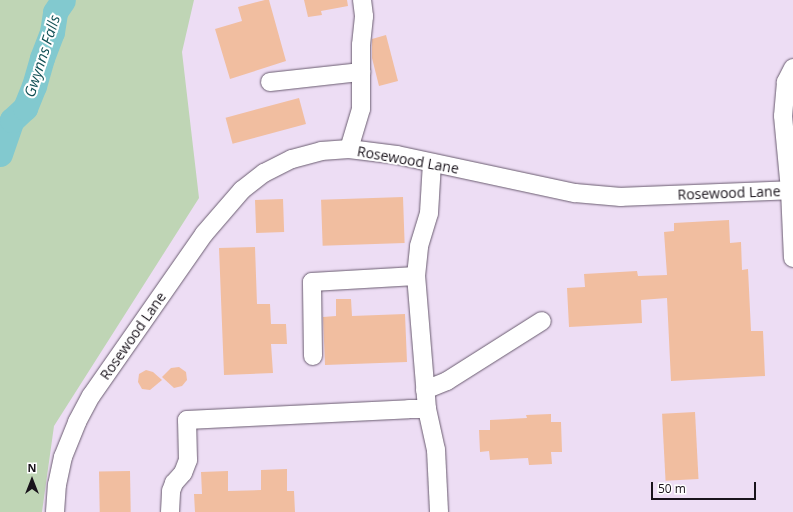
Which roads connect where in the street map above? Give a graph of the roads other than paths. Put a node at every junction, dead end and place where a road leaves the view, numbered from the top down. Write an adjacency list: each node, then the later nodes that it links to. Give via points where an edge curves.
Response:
1 (362, 0): 3 (street, via 364,16)
2 (793, 68): 7 (street, via 786,82 782,116)
3 (361, 72): 4 (street); 5 (street, via 361,109)
4 (270, 82)
5 (349, 149): 6 (street, Rosewood Lane, via 397,155); 14 (street, Rosewood Lane, via 321,151 292,159 264,173 242,190 204,234 91,396 77,422 63,457)
6 (432, 163): 7 (street, Rosewood Lane, via 534,186 621,197); 9 (street, via 429,213 420,246)
7 (791, 190): 8 (street)
8 (793, 258)
9 (416, 276): 11 (street, via 312,282); 12 (street)
10 (542, 321): 12 (street, via 447,381)
11 (313, 356)
12 (424, 390): 13 (street)
13 (427, 409): 15 (street, via 187,420 188,460 183,473 174,483); 16 (street, via 436,450)
14 (55, 512)
15 (170, 512)
16 (439, 512)

